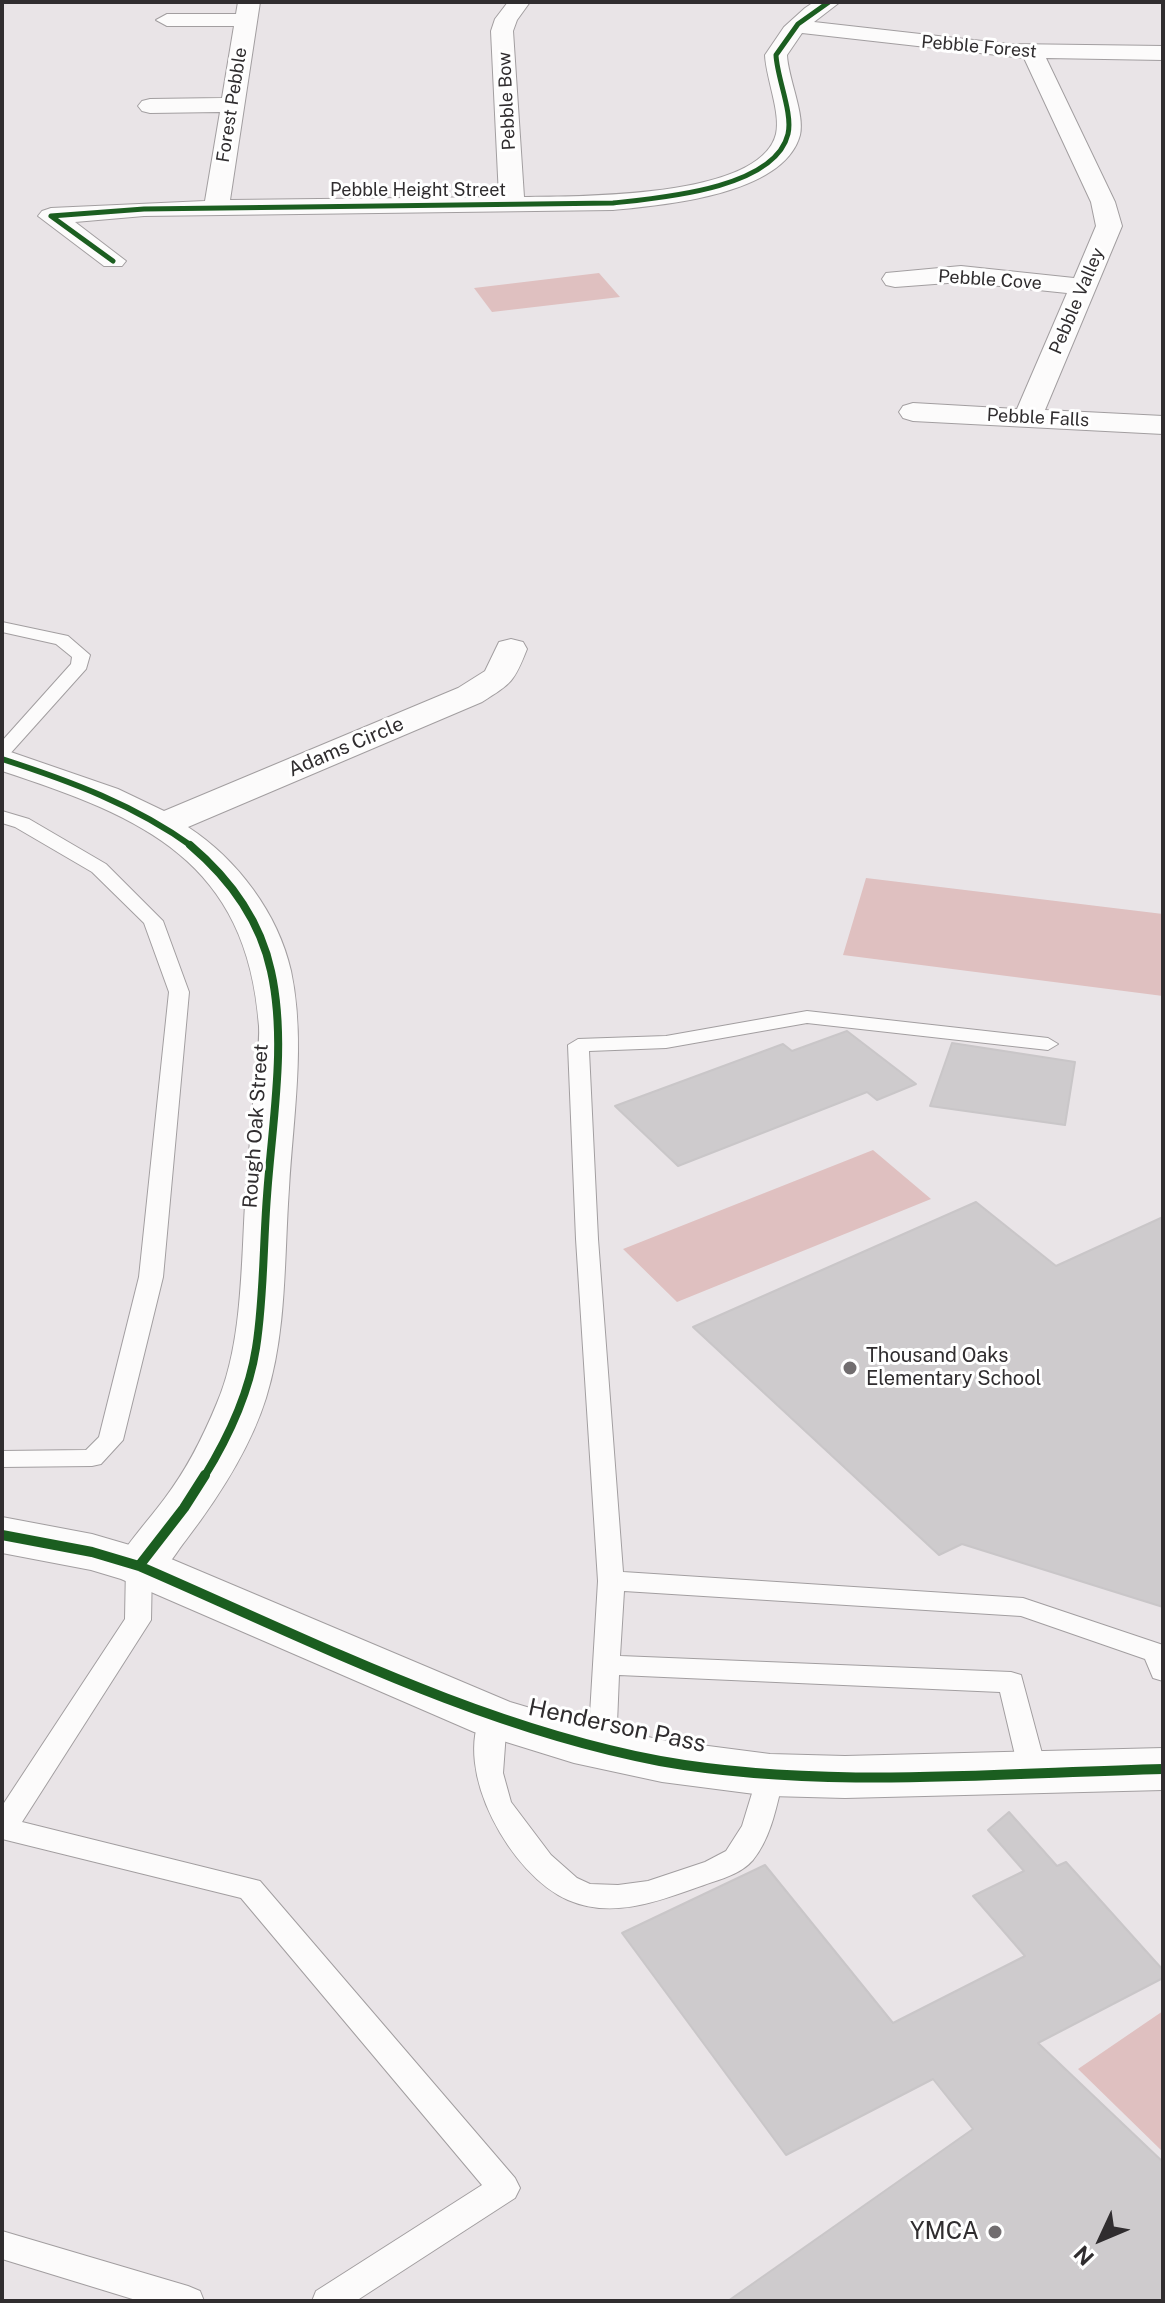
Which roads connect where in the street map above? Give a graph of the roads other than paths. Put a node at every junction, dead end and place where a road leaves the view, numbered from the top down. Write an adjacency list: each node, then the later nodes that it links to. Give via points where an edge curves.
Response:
1 (519, 2): 10 (street, Pebble Bow, via 502,31)
2 (829, 2): 5 (street)
3 (248, 11): 4 (street); 8 (street, Forest Pebble)
4 (167, 20)
5 (796, 26): 6 (street, Pebble Forest); 10 (street, Pebble Height Street, via 776,55 788,132 768,164 725,182 660,198)
6 (1032, 52): 7 (street, Pebble Forest); 14 (street, Pebble Valley, via 1103,202 1109,226)
7 (1163, 53)
8 (232, 105): 9 (street); 11 (street, Forest Pebble)
9 (150, 106)
10 (512, 205): 11 (street, Pebble Height Street)
11 (216, 208): 12 (street, Pebble Height Street, via 51,216)
12 (113, 261)
13 (895, 279): 14 (street, Pebble Cove, via 961,274)
14 (1084, 287): 16 (street, Pebble Valley)
15 (913, 412): 16 (street, Pebble Falls)
16 (1027, 418): 17 (street, Pebble Falls)
17 (1163, 425)
18 (2, 627): 20 (lane, via 62,640 81,655 80,665)
19 (511, 649): 23 (street, Adams Circle, via 499,677 470,695)
20 (2, 752)
21 (2, 759): 23 (street, Rough Oak Street, via 79,783)
22 (2, 817): 25 (lane, via 99,868 153,921 179,992 151,1277 111,1440 92,1458)
23 (163, 824): 27 (street, Rough Oak Street, via 208,859 255,921 272,967 279,1029 256,1348 242,1400 218,1454)
24 (1048, 1044): 28 (lane, via 807,1017 666,1042 578,1045)
25 (2, 1459)
26 (2, 1535): 27 (street, Henderson Pass)
27 (139, 1566): 31 (street, Henderson Pass); 36 (lane, via 138,1620)
28 (611, 1581): 29 (lane); 30 (lane, via 1023,1607 1156,1653)
29 (606, 1665): 32 (lane); 34 (lane, via 1011,1682)
30 (1163, 1671)
31 (493, 1718): 32 (street, Henderson Pass); 35 (lane, via 488,1769 493,1793 536,1859 578,1892 610,1896 668,1888 738,1858 754,1837)
32 (602, 1748): 35 (street, Henderson Pass)
33 (1163, 1769): 34 (street, Henderson Pass)
34 (1033, 1772): 35 (street, Henderson Pass)
35 (770, 1775)
36 (3, 1829): 39 (lane, via 250,1889 504,2188)
37 (2, 2245): 38 (lane)
38 (188, 2301)
39 (328, 2301)

